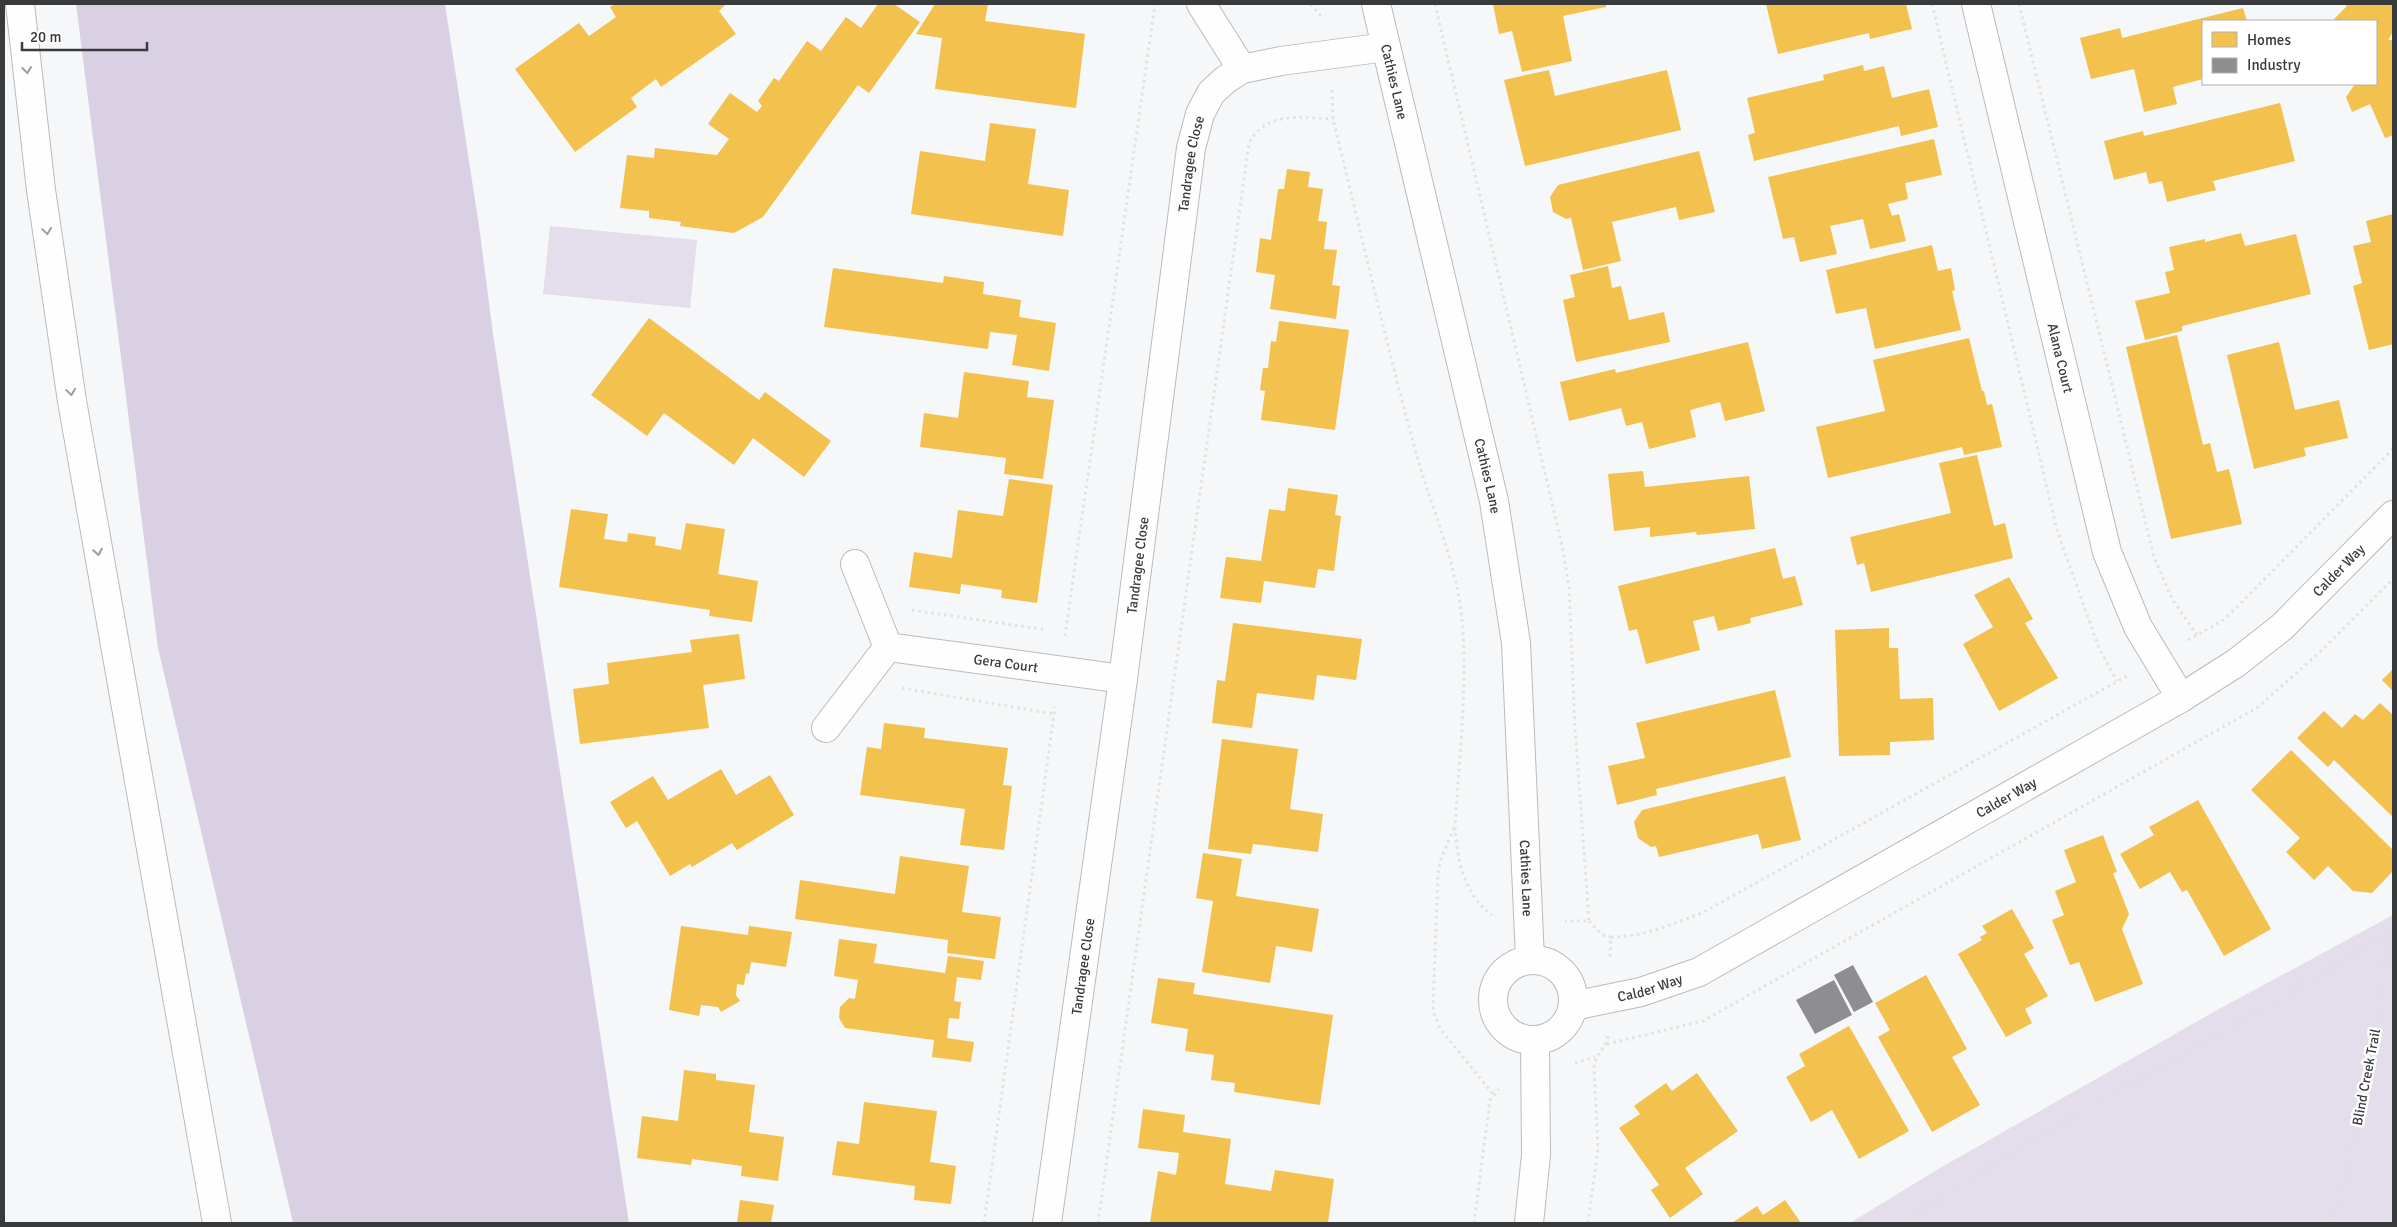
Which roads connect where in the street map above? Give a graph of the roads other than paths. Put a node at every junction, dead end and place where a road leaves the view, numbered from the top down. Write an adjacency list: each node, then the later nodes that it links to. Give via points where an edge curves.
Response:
1 (20, 4): 16 (main road, one-way to 16, via 41,190 72,401)
2 (1201, 4): 6 (main road)
3 (1376, 4): 5 (main road, Cathies Lane)
4 (1976, 4): 11 (main road, Alana Court, via 2107,552 2138,627)
5 (1386, 47): 6 (main road, Tandragee Close); 13 (main road, Cathies Lane, via 1494,501 1503,555 1516,643)
6 (1242, 69): 10 (main road, Tandragee Close, via 1211,93 1200,114 1191,148)
7 (2393, 515): 11 (main road, Calder Way, via 2282,628 2236,663)
8 (855, 564): 9 (main road)
9 (888, 647): 10 (main road, Gera Court); 12 (main road)
10 (1123, 679): 17 (main road, Tandragee Close)
11 (2181, 698): 14 (main road, Calder Way, via 1699,972 1641,992)
12 (826, 728)
13 (1530, 959): 14 (main road, via 1542,960 1562,973 1573,994); 15 (main road, via 1504,970 1492,995 1498,1022 1521,1038)
14 (1573, 1006): 15 (main road, via 1560,1030)
15 (1535, 1040): 18 (main road, via 1536,1155)
16 (217, 1223)
17 (1047, 1223)
18 (1529, 1223)

